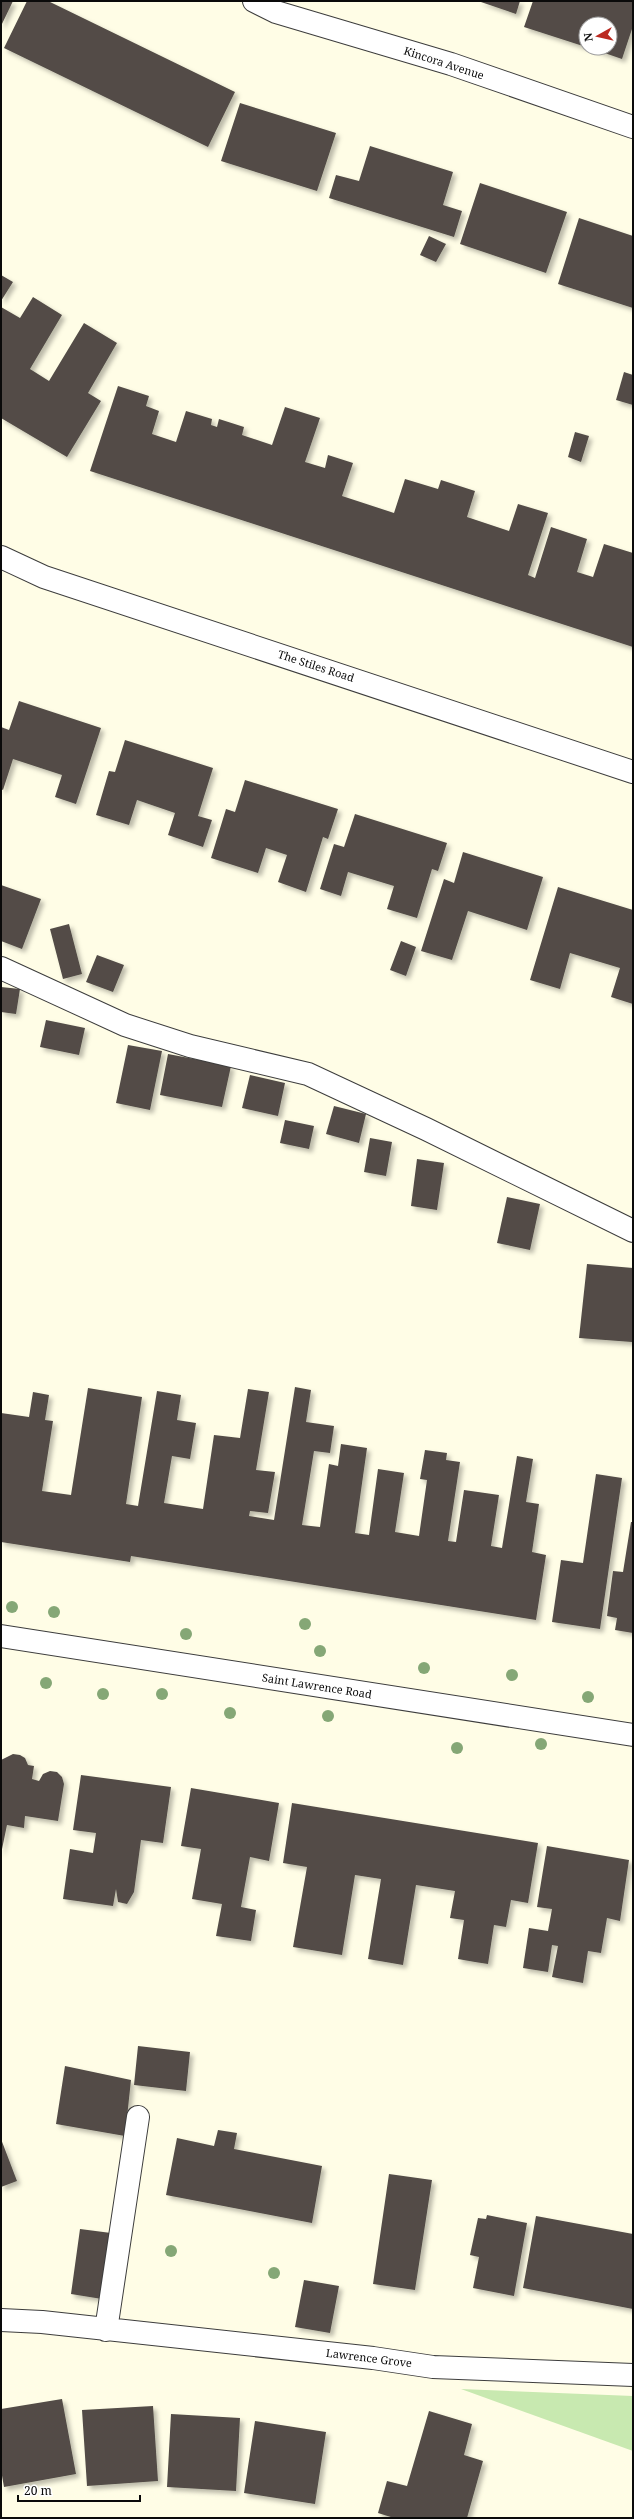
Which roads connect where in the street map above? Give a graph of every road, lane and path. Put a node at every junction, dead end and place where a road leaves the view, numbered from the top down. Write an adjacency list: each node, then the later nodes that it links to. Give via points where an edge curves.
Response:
1 (254, 1): 2 (street, Kincora Avenue, via 276,12 451,64)
2 (633, 127)
3 (1, 557): 4 (street, The Stiles Road, via 44,577)
4 (633, 772)
5 (1, 968): 6 (street, via 125,1025 190,1046 308,1074)
6 (633, 1231)
7 (1, 1636): 8 (street, Saint Lawrence Road)
8 (633, 1735)
9 (138, 2117): 11 (street)
10 (1, 2320): 11 (street, Lawrence Grove)
11 (106, 2330): 12 (street, Lawrence Grove, via 373,2358 433,2367)
12 (633, 2375)

